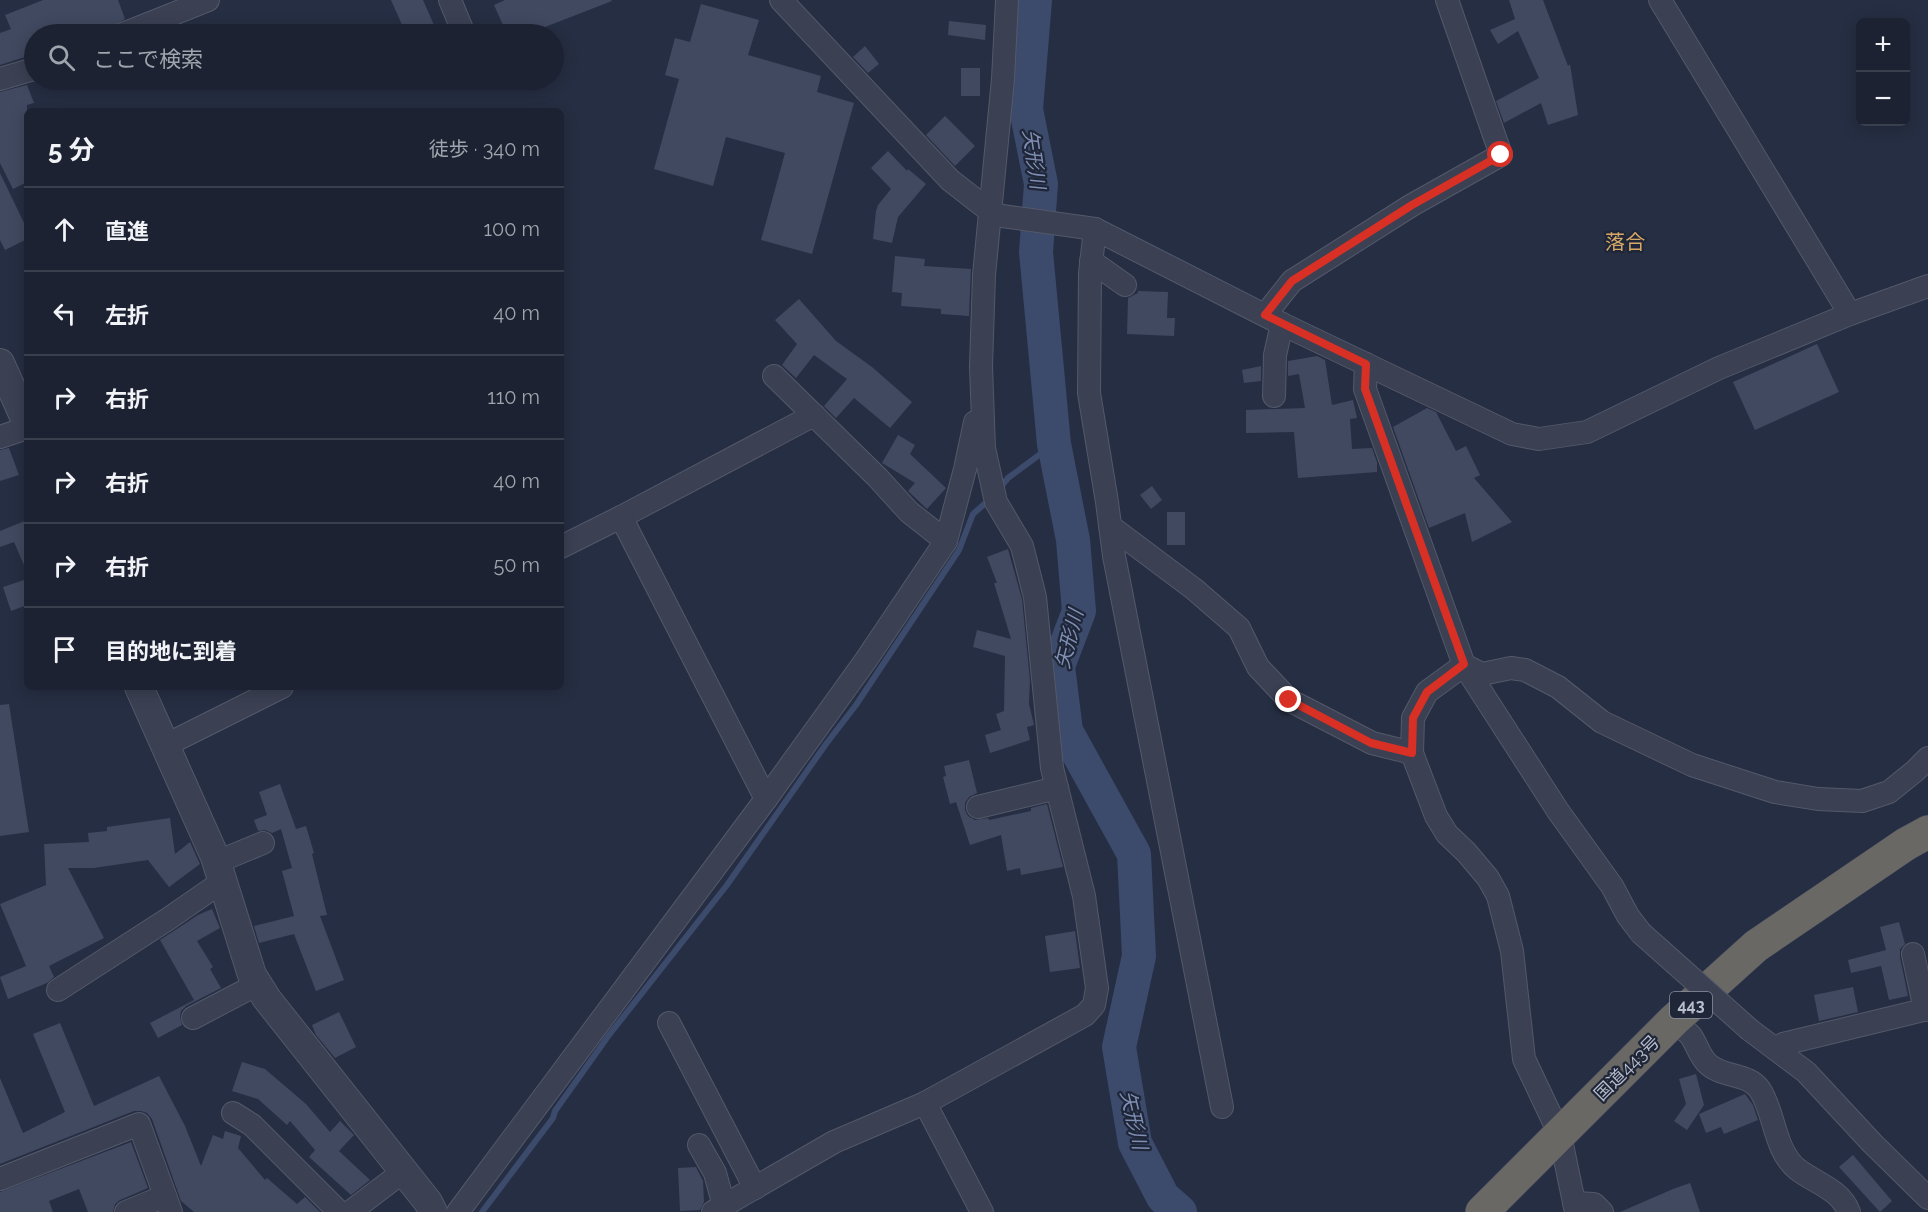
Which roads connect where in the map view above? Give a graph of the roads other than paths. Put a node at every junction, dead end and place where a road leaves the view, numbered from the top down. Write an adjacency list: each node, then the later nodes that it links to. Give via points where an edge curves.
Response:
1 (208, 0): 7 (street)
2 (450, 0): 8 (street)
3 (781, 0): 11 (street, via 950,180)
4 (1007, 0): 11 (street)
5 (1447, 0): 17 (street, via 1501,155 1412,205 1292,281)
6 (1660, 0): 16 (street)
7 (148, 24)
8 (460, 24)
9 (24, 72): 10 (street)
10 (0, 79)
11 (997, 214): 12 (street); 21 (street, via 984,275)
12 (1088, 227): 13 (street); 17 (street)
13 (1091, 261): 14 (street); 28 (street, via 1089,393)
14 (1125, 285)
15 (1928, 286): 16 (street)
16 (1850, 314): 19 (street, via 1719,368 1587,432 1539,439 1512,434)
17 (1274, 320): 19 (street); 22 (street)
18 (0, 363): 24 (street)
19 (1366, 364): 31 (street, via 1365,389)
20 (774, 376): 23 (street)
21 (982, 392): 29 (street); 37 (street, via 984,448 996,502 1022,546 1035,597)
22 (1274, 396)
23 (814, 415): 27 (street); 29 (street, via 909,512)
24 (24, 416)
25 (24, 429): 26 (street)
26 (0, 437)
27 (621, 517): 30 (street); 38 (street)
28 (1110, 526): 35 (street, via 1239,628 1258,667 1289,700 1371,743); 53 (street)
29 (946, 542): 38 (street)
30 (564, 546)
31 (1464, 664): 35 (street, via 1427,692 1413,718); 36 (street, via 1482,674 1512,668 1525,670 1558,687 1602,722 1692,765 1775,792 1862,801 1889,792); 51 (street, bridge, via 1641,933)
32 (140, 690): 34 (street)
33 (276, 690): 34 (street)
34 (166, 745): 42 (street)
35 (1412, 753): 55 (street, via 1436,816 1447,834 1488,878 1498,896 1512,951 1524,1059)
36 (1928, 758)
37 (1057, 788): 39 (street); 52 (street, via 1084,896 1097,988 1094,1005 1085,1015)
38 (766, 799): 68 (street)
39 (978, 807)
40 (1928, 832): 49 (highway, 国道443号 / 443, via 1756,946)
41 (263, 843): 42 (street)
42 (220, 872): 44 (street); 45 (street); 46 (street, via 168,919)
43 (1913, 954): 47 (street)
44 (71, 967)
45 (258, 984): 48 (street); 57 (street)
46 (58, 990)
47 (1926, 1010): 51 (street, via 1783,1044)
48 (193, 1018)
49 (1674, 1020): 55 (highway, 国道443号 / 443); 72 (street, via 1690,1035 1708,1064 1753,1081 1761,1091 1785,1153 1796,1168 1831,1189)
50 (669, 1023): 59 (street)
51 (1776, 1049): 60 (street, via 1806,1072)
52 (925, 1102): 59 (street, via 834,1142); 69 (street)
53 (1222, 1107)
54 (233, 1113): 65 (street, via 252,1125)
55 (1560, 1135): 62 (street); 70 (highway, 国道443号 / 443)
56 (699, 1145): 63 (street, via 715,1173)
57 (404, 1171): 66 (street); 67 (street)
58 (0, 1179): 61 (street, via 139,1124)
59 (755, 1188): 63 (street)
60 (1928, 1198)
61 (168, 1204): 64 (street)
62 (1575, 1207): 71 (street, via 1594,1204)
63 (718, 1209)
64 (126, 1212)
65 (339, 1212)
66 (350, 1212)
67 (433, 1212)
68 (458, 1212)
69 (982, 1212)
70 (1482, 1212)
71 (1602, 1212)
72 (1850, 1212)

